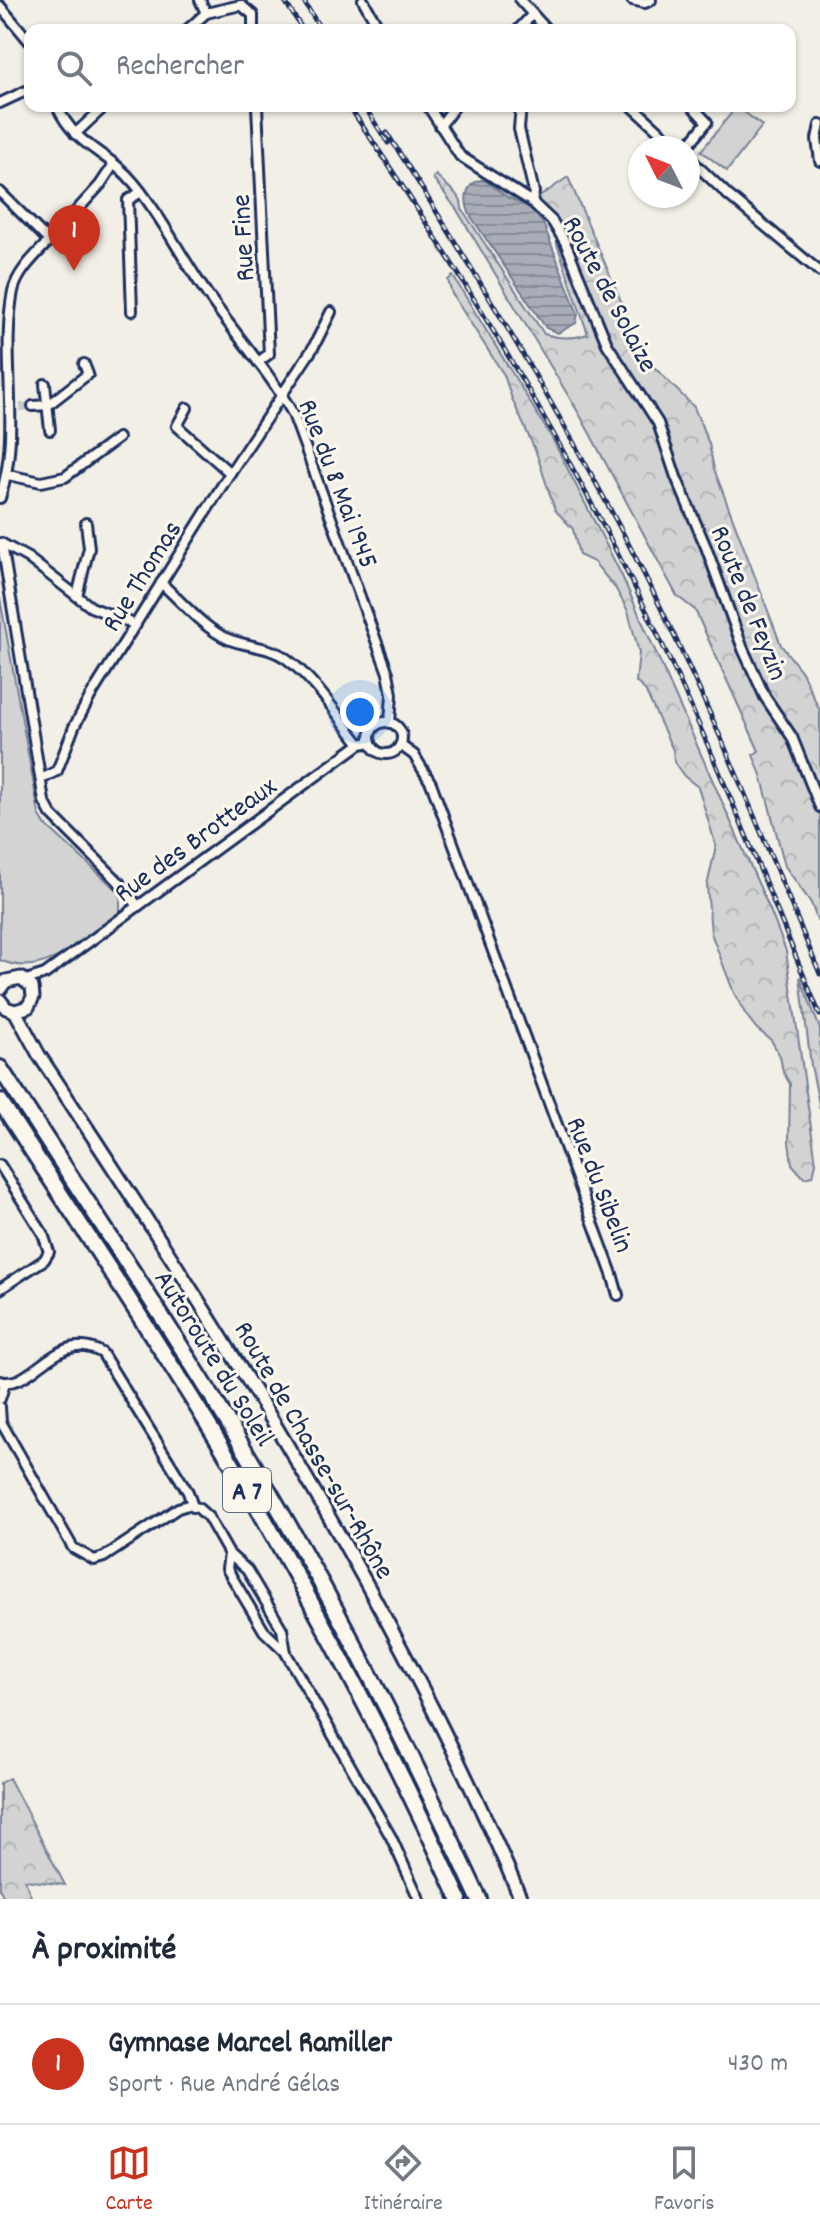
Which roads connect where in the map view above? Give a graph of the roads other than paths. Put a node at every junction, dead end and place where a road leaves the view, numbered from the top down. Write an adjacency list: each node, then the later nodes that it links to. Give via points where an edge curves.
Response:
1 (200, 0): 7 (street)
2 (363, 0): 11 (street)
3 (520, 0): 8 (street)
4 (632, 0): 5 (street)
5 (651, 0)
6 (0, 6): 14 (street)
7 (206, 13): 9 (street); 10 (street, via 241,5 253,15)
8 (532, 15): 12 (street); 13 (street)
9 (194, 24)
10 (253, 24)
11 (377, 24)
12 (524, 24)
13 (541, 24)
14 (24, 35)
15 (24, 92): 16 (street)
16 (0, 103)
17 (61, 112): 27 (street, Rue du 8 Mai 1945)
18 (99, 112): 27 (street)
19 (257, 112): 40 (street, Rue Fine, via 269,354)
20 (432, 112): 26 (street, Route de Solaize)
21 (450, 112): 26 (street)
22 (520, 112): 35 (street)
23 (639, 112): 28 (street)
24 (698, 112): 29 (street, via 707,122)
25 (820, 125): 30 (street)
26 (440, 126): 35 (street, Route de Solaize, via 460,156)
27 (75, 134): 31 (street, Rue du 8 Mai 1945)
28 (665, 136)
29 (696, 136)
30 (820, 161)
31 (114, 164): 33 (street, Rue du 8 Mai 1945); 36 (street)
32 (700, 168): 37 (street)
33 (141, 192): 38 (street, via 128,200); 40 (street, Rue du 8 Mai 1945)
34 (2, 198): 36 (street)
35 (532, 202): 51 (street, Route de Solaize, via 565,242 607,344 658,423)
36 (49, 241): 47 (street, via 25,266 13,289 5,366)
37 (820, 272)
38 (132, 311)
39 (331, 312): 43 (street, Rue Thomas)
40 (258, 362): 43 (street, Rue du 8 Mai 1945)
41 (98, 381): 44 (street, via 86,369)
42 (45, 384): 44 (street)
43 (282, 394): 52 (street, Rue Thomas); 60 (street, Rue du 8 Mai 1945, via 388,673)
44 (48, 405): 45 (street); 49 (street)
45 (33, 406)
46 (20, 407): 47 (street)
47 (8, 408): 53 (street)
48 (187, 408): 52 (street, via 177,426)
49 (50, 430)
50 (118, 438): 53 (street, via 65,477 41,482)
51 (669, 453): 65 (street, Route de Feyzin, via 751,669 792,737)
52 (230, 473): 57 (street, Rue Thomas)
53 (8, 475): 54 (street)
54 (0, 498)
55 (86, 523): 58 (street, via 89,548)
56 (1, 543): 58 (street); 64 (street)
57 (161, 583): 59 (street, Rue Thomas); 62 (street, via 227,638 285,658)
58 (77, 596): 59 (street)
59 (136, 625): 64 (street, Rue Thomas, via 74,727 57,771)
60 (390, 723): 61 (street, via 373,729); 63 (street, via 400,732)
61 (371, 742): 62 (street, Rue des Brotteaux); 63 (street, via 383,753)
62 (360, 744): 66 (street, Rue des Brotteaux)
63 (400, 745): 80 (street, Rue du Sibelin, via 414,755 431,783)
64 (41, 779): 66 (street, via 51,814)
65 (820, 807)
66 (138, 906): 67 (street, Rue des Brotteaux)
67 (45, 974): 69 (street, Rue des Brotteaux); 71 (street, Rue des Brotteaux)
68 (5, 975): 69 (main road); 70 (main road)
69 (26, 980): 71 (main road)
70 (0, 989)
71 (33, 991): 73 (main road)
72 (0, 1000): 74 (main road)
73 (28, 1007): 74 (main road); 75 (main road, Route de Chasse-sur-Rhône)
74 (15, 1011): 75 (main road, Route de Chasse-sur-Rhône)
75 (33, 1044): 90 (main road, Route de Chasse-sur-Rhône, via 209,1313 331,1518 430,1703)
76 (0, 1068): 89 (highway, Autoroute du Soleil / A 7, via 189,1359 281,1512 380,1693)
77 (0, 1101): 88 (highway, Autoroute du Soleil / A 7, via 266,1522 366,1706)
78 (0, 1165): 79 (street, via 49,1252)
79 (0, 1289)
80 (618, 1295)
81 (3, 1382): 82 (street); 84 (street, via 19,1379 77,1345 102,1353)
82 (0, 1399)
83 (0, 1407): 84 (street, via 7,1433 81,1555 104,1557 178,1508)
84 (193, 1507): 85 (street, via 208,1517)
85 (229, 1554): 86 (street, via 247,1570 282,1629); 86 (street, via 227,1569 264,1631)
86 (286, 1653): 87 (street, via 391,1837)
87 (419, 1899)
88 (459, 1899)
89 (479, 1899)
90 (521, 1899)

